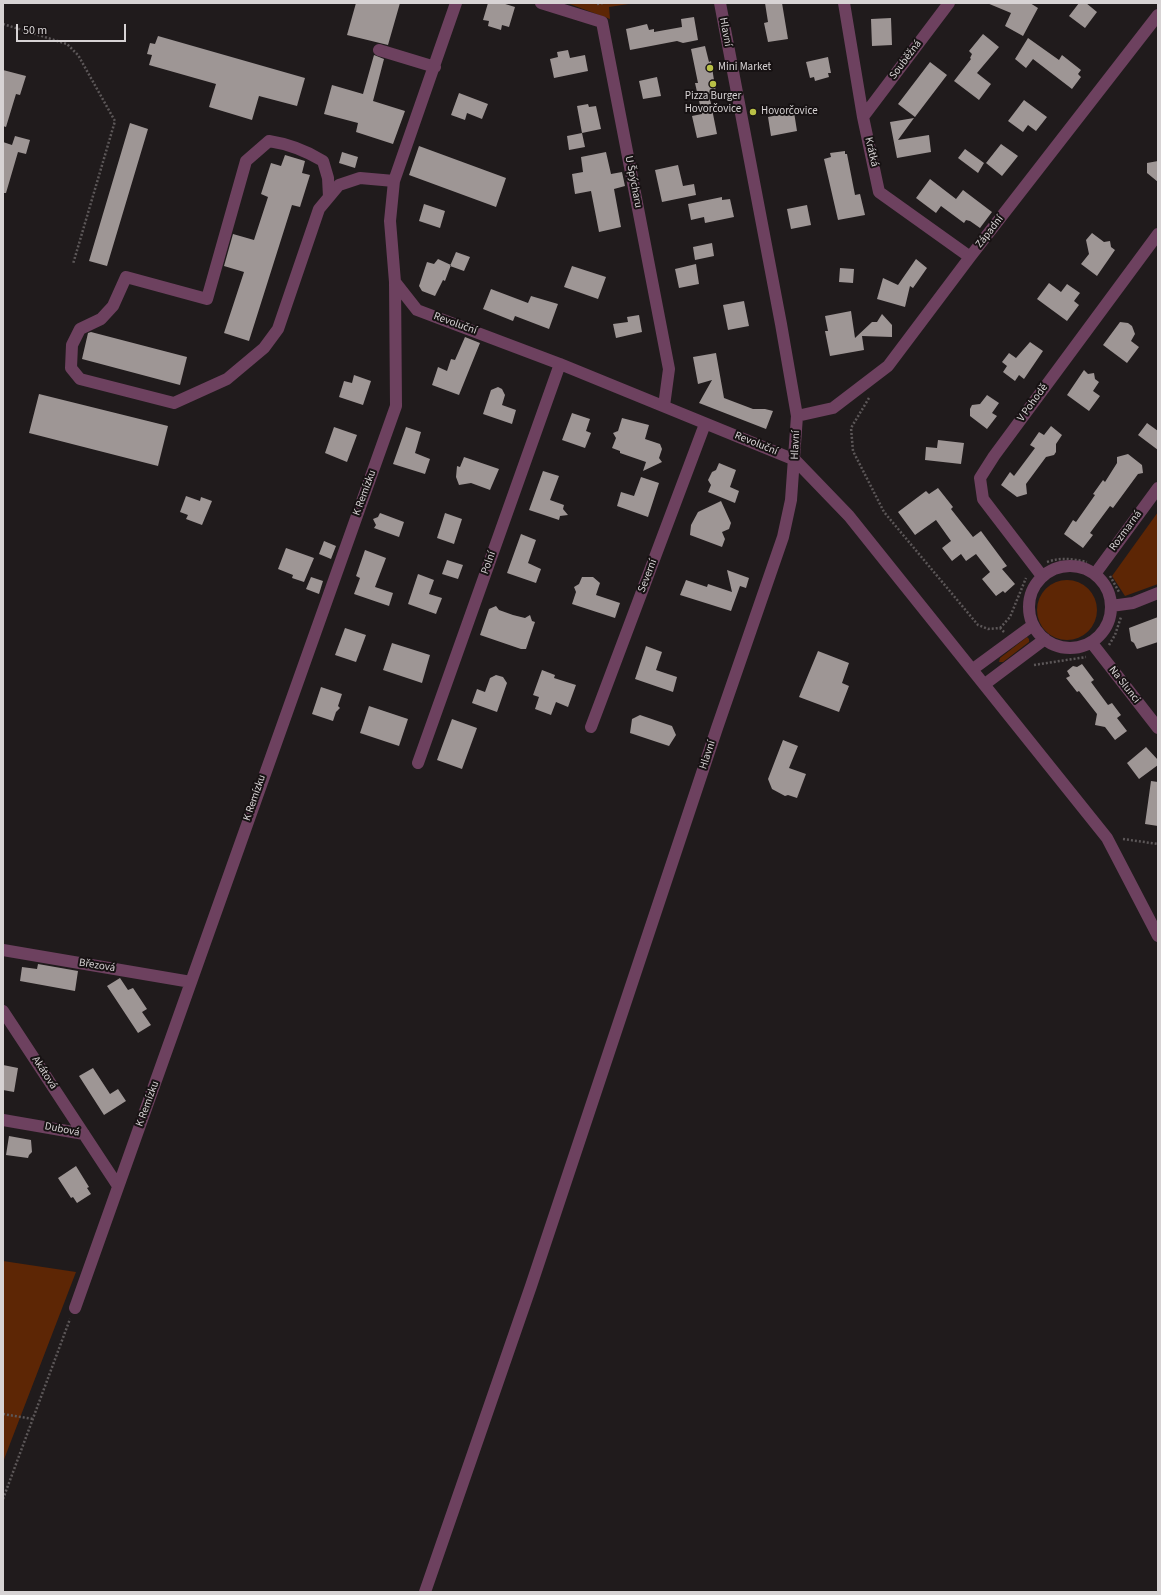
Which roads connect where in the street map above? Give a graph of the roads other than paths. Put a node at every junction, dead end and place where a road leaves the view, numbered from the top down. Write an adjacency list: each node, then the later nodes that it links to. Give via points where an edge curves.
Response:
1 (456, 3): 8 (street)
2 (541, 3): 16 (street, U Špýcharu, via 602,22 669,369)
3 (720, 3): 17 (street, Hlavní, via 782,324)
4 (844, 3): 9 (street, Krátká)
5 (949, 3): 9 (street, Souběžná)
6 (1158, 15): 13 (street, Západní)
7 (379, 50): 8 (street)
8 (435, 67): 10 (street)
9 (863, 117): 13 (street, Krátká, via 879,192)
10 (394, 182): 11 (street, via 360,178 339,185); 14 (street, via 390,221)
11 (329, 196): 11 (street, via 319,209 278,329 264,348 227,379 174,403 80,380 71,368 72,346 80,329 101,319 113,306 126,278 206,299 246,161 269,141 306,150 323,161 328,178)
12 (1158, 234): 22 (street, V Pohodě, via 980,478 983,499)
13 (970, 257): 17 (street, Západní, via 888,366 833,408)
14 (395, 282): 15 (street, Revoluční, via 417,310); 35 (street, K Remízku, via 396,406 260,784)
15 (560, 364): 16 (street, Revoluční); 32 (street, Polní)
16 (664, 406): 18 (street, Revoluční)
17 (797, 416): 19 (street, Hlavní)
18 (706, 424): 19 (street, Revoluční); 30 (street, Severní)
19 (795, 460): 28 (street, via 849,516); 41 (street, Hlavní, via 791,500 783,538)
20 (1158, 488): 21 (street, Rozmarná)
21 (1098, 571): 22 (street, via 1069,566); 24 (street)
22 (1039, 572): 25 (street, via 1030,598 1029,612)
23 (1158, 593): 24 (street)
24 (1116, 605): 27 (street, via 1104,629)
25 (1033, 625): 26 (street); 28 (street)
26 (1045, 639): 27 (street, via 1057,646 1071,648); 29 (street)
27 (1091, 642): 31 (street, Na Slunci)
28 (973, 669): 29 (street)
29 (985, 684): 33 (street, via 1108,838)
30 (591, 727)
31 (1158, 728)
32 (418, 763)
33 (1158, 936)
34 (3, 950): 35 (street, Březová)
35 (192, 982): 39 (street, K Remízku)
36 (3, 1011): 38 (street, Akátová)
37 (3, 1120): 38 (street, Dubová)
38 (84, 1134): 39 (street, Dubová)
39 (118, 1186): 40 (street, K Remízku)
40 (75, 1308)
41 (425, 1592)

